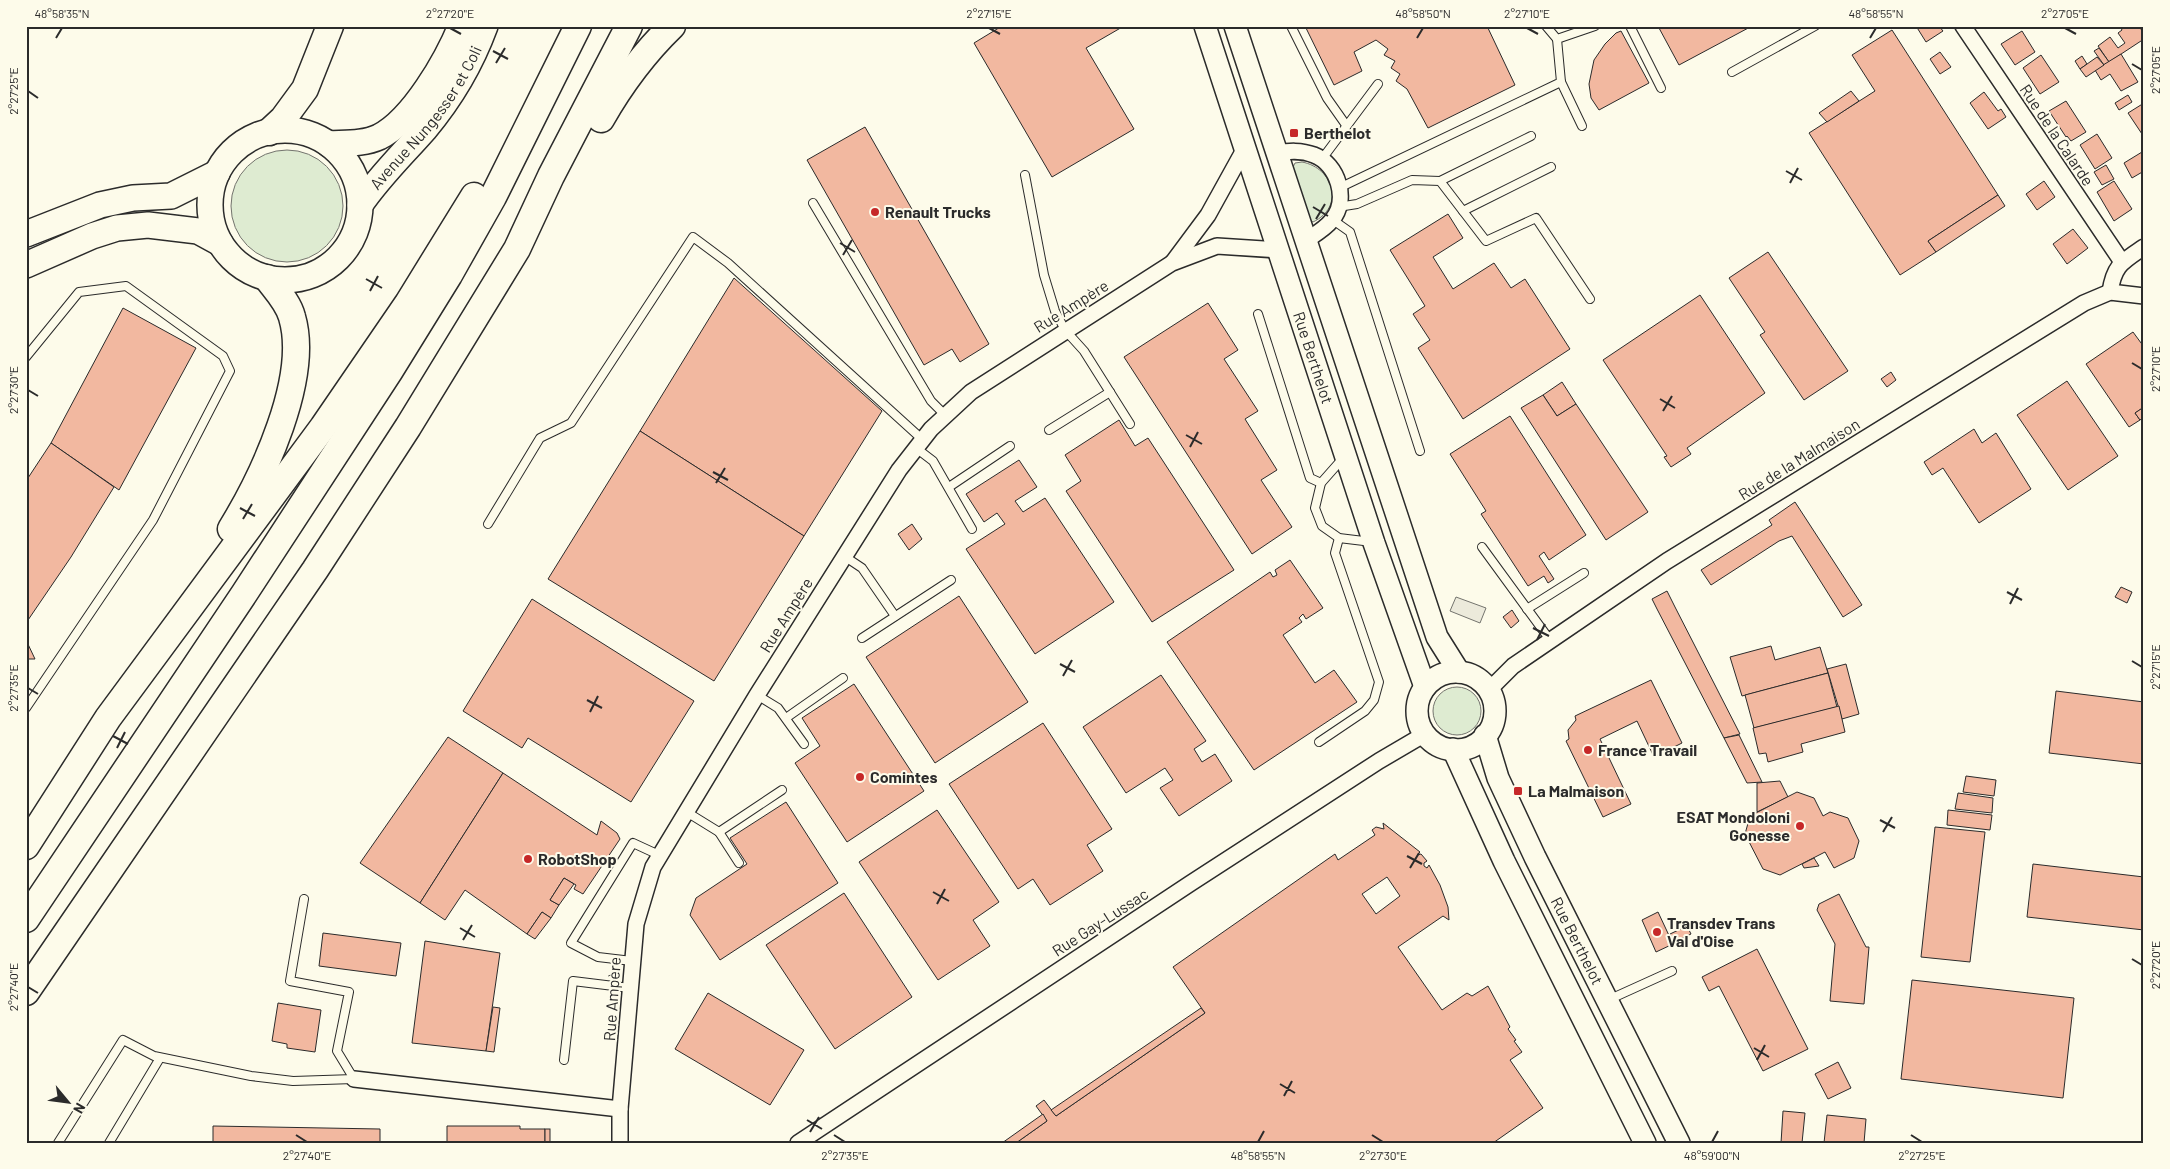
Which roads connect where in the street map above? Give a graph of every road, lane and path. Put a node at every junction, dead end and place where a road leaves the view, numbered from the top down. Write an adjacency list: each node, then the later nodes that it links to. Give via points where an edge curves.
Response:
1 (330, 26): 23 (highway, via 305,89)
2 (461, 26): 25 (main road, Avenue Nungesser et Coli, via 436,76 392,128 364,142)
3 (485, 26): 35 (main road, Avenue Nungesser et Coli, via 464,73 446,101 426,128 374,184)
4 (578, 26): 20 (highway)
5 (630, 26): 42 (highway, via 551,176)
6 (672, 26): 42 (highway, via 618,89 540,227)
7 (1205, 26): 26 (main road, Rue Berthelot)
8 (1235, 26): 27 (main road, Rue Berthelot)
9 (1291, 26): 21 (lane, via 1327,98)
10 (1546, 26): 15 (lane)
11 (1595, 26): 15 (lane)
12 (1630, 26): 19 (lane)
13 (1815, 26): 16 (lane)
14 (1963, 26): 44 (street, Rue de la Calarde)
15 (1558, 39): 17 (lane)
16 (1732, 72)
17 (1561, 82): 22 (lane); 33 (lane)
18 (1378, 84): 21 (lane)
19 (1661, 88)
20 (534, 117): 74 (highway, via 516,128 408,303 323,427); 97 (highway, via 450,275 389,372 250,587)
21 (1346, 125): 28 (lane)
22 (1582, 126)
23 (269, 132): 25 (main road, via 303,132); 30 (main road, via 238,146)
24 (1531, 136): 32 (lane)
25 (329, 144): 35 (main road, via 344,158 354,175)
26 (1245, 148): 43 (main road, Rue Berthelot); 45 (street, Rue Ampère, via 1208,215)
27 (1276, 153): 28 (street, via 1294,151); 39 (main road, Rue Berthelot)
28 (1322, 159): 33 (street, via 1336,177)
29 (1551, 167): 36 (lane)
30 (217, 173): 38 (main road, via 171,196 133,198 100,205); 40 (main road, via 210,203 212,224)
31 (1025, 175): 52 (lane, via 1044,274 1055,312)
32 (1440, 181): 36 (lane); 37 (lane, via 1412,180)
33 (1339, 188): 37 (street)
34 (813, 203): 55 (lane, via 931,401)
35 (360, 205): 47 (main road, via 355,233 333,263 302,278)
36 (1463, 211): 50 (lane, via 1486,241 1536,218)
37 (1336, 213): 39 (street); 60 (lane, via 1350,232)
38 (26, 234)
39 (1305, 241): 77 (main road, Rue Berthelot, via 1437,637)
40 (220, 243): 46 (main road, via 198,231 148,224 117,228 92,236); 47 (main road, via 240,265)
41 (2144, 247): 44 (street)
42 (517, 249): 95 (highway, via 408,427)
43 (1278, 250): 45 (street, Rue Ampère, via 1217,246); 61 (main road, Rue Berthelot)
44 (2122, 262): 48 (street, via 2113,273)
45 (1172, 263): 52 (street, Rue Ampère)
46 (26, 265)
47 (267, 278): 74 (highway, via 291,314 295,333 294,375 281,422 238,516)
48 (2110, 292): 49 (street, Rue de la Malmaison); 76 (street, Rue de la Malmaison, via 2084,303 1667,561)
49 (2144, 296)
50 (1590, 299)
51 (1258, 314): 62 (lane, via 1310,478)
52 (1065, 330): 54 (lane, via 1084,351); 55 (street, Rue Ampère, via 971,392)
53 (26, 358): 82 (lane, via 79,292 126,286 223,356 230,372 153,520)
54 (1110, 392): 56 (lane); 57 (lane)
55 (945, 415): 58 (street, Rue Ampère)
56 (1130, 424)
57 (1049, 430)
58 (919, 444): 63 (lane); 64 (lane, via 728,263 693,237 571,423 540,438); 69 (street, Rue Ampère)
59 (1010, 446): 63 (lane)
60 (1420, 452)
61 (1345, 455): 62 (lane); 67 (main road, Rue Berthelot)
62 (1321, 483): 66 (lane, via 1315,508 1322,526)
63 (948, 487): 65 (lane)
64 (488, 524)
65 (972, 529)
66 (1339, 538): 67 (lane); 86 (lane, via 1335,553 1379,682 1374,700 1365,711)
67 (1374, 542): 79 (main road, Rue Berthelot)
68 (1482, 547): 72 (lane)
69 (844, 556): 73 (lane, via 862,568); 81 (street, Rue Ampère)
70 (1584, 573): 72 (lane)
71 (951, 580): 73 (lane)
72 (1527, 609): 76 (lane)
73 (895, 616): 75 (lane)
74 (166, 638): 92 (highway, via 108,718)
75 (862, 638)
76 (1550, 640): 80 (street, Rue de la Malmaison, via 1514,666)
77 (1459, 672): 79 (main road, via 1440,675); 80 (main road, via 1478,679)
78 (843, 678): 83 (lane)
79 (1425, 687): 84 (main road, via 1417,705 1417,716)
80 (1489, 690): 85 (main road, via 1494,716)
81 (757, 694): 83 (lane, via 778,708); 90 (street, Rue Ampère)
82 (26, 708)
83 (786, 718): 87 (lane)
84 (1424, 734): 88 (main road, via 1439,746); 111 (street, Rue Gay-Lussac, via 1207,872)
85 (1486, 735): 88 (main road, via 1468,747); 102 (main road, Rue Berthelot, via 1498,778)
86 (1319, 742)
87 (804, 744)
88 (1453, 749): 112 (main road, Rue Berthelot, via 1504,862)
89 (782, 790): 91 (lane)
90 (685, 812): 91 (lane); 93 (street, Rue Ampère)
91 (719, 832): 94 (lane)
92 (26, 846)
93 (659, 855): 98 (street, Rue Ampère, via 636,924); 98 (lane, via 633,843 571,943 598,957)
94 (739, 863)
95 (97, 890): 101 (highway); 103 (highway, via 70,947)
96 (304, 898): 106 (lane, via 290,980 349,992 337,1051)
97 (26, 919)
98 (632, 961): 100 (street, Rue Ampère)
99 (1672, 971): 102 (lane)
100 (630, 988): 105 (lane, via 573,981); 107 (street, Rue Ampère)
101 (26, 992)
102 (1608, 1000): 113 (main road, Rue Berthelot)
103 (26, 1014)
104 (160, 1058): 106 (lane, via 292,1081); 108 (lane, via 123,1040); 109 (lane)
105 (564, 1060)
106 (354, 1079): 107 (street)
107 (620, 1108): 110 (street, Rue Ampère)
108 (58, 1143)
109 (108, 1143)
110 (620, 1143)
111 (798, 1143)
112 (1645, 1143)
113 (1680, 1143)

